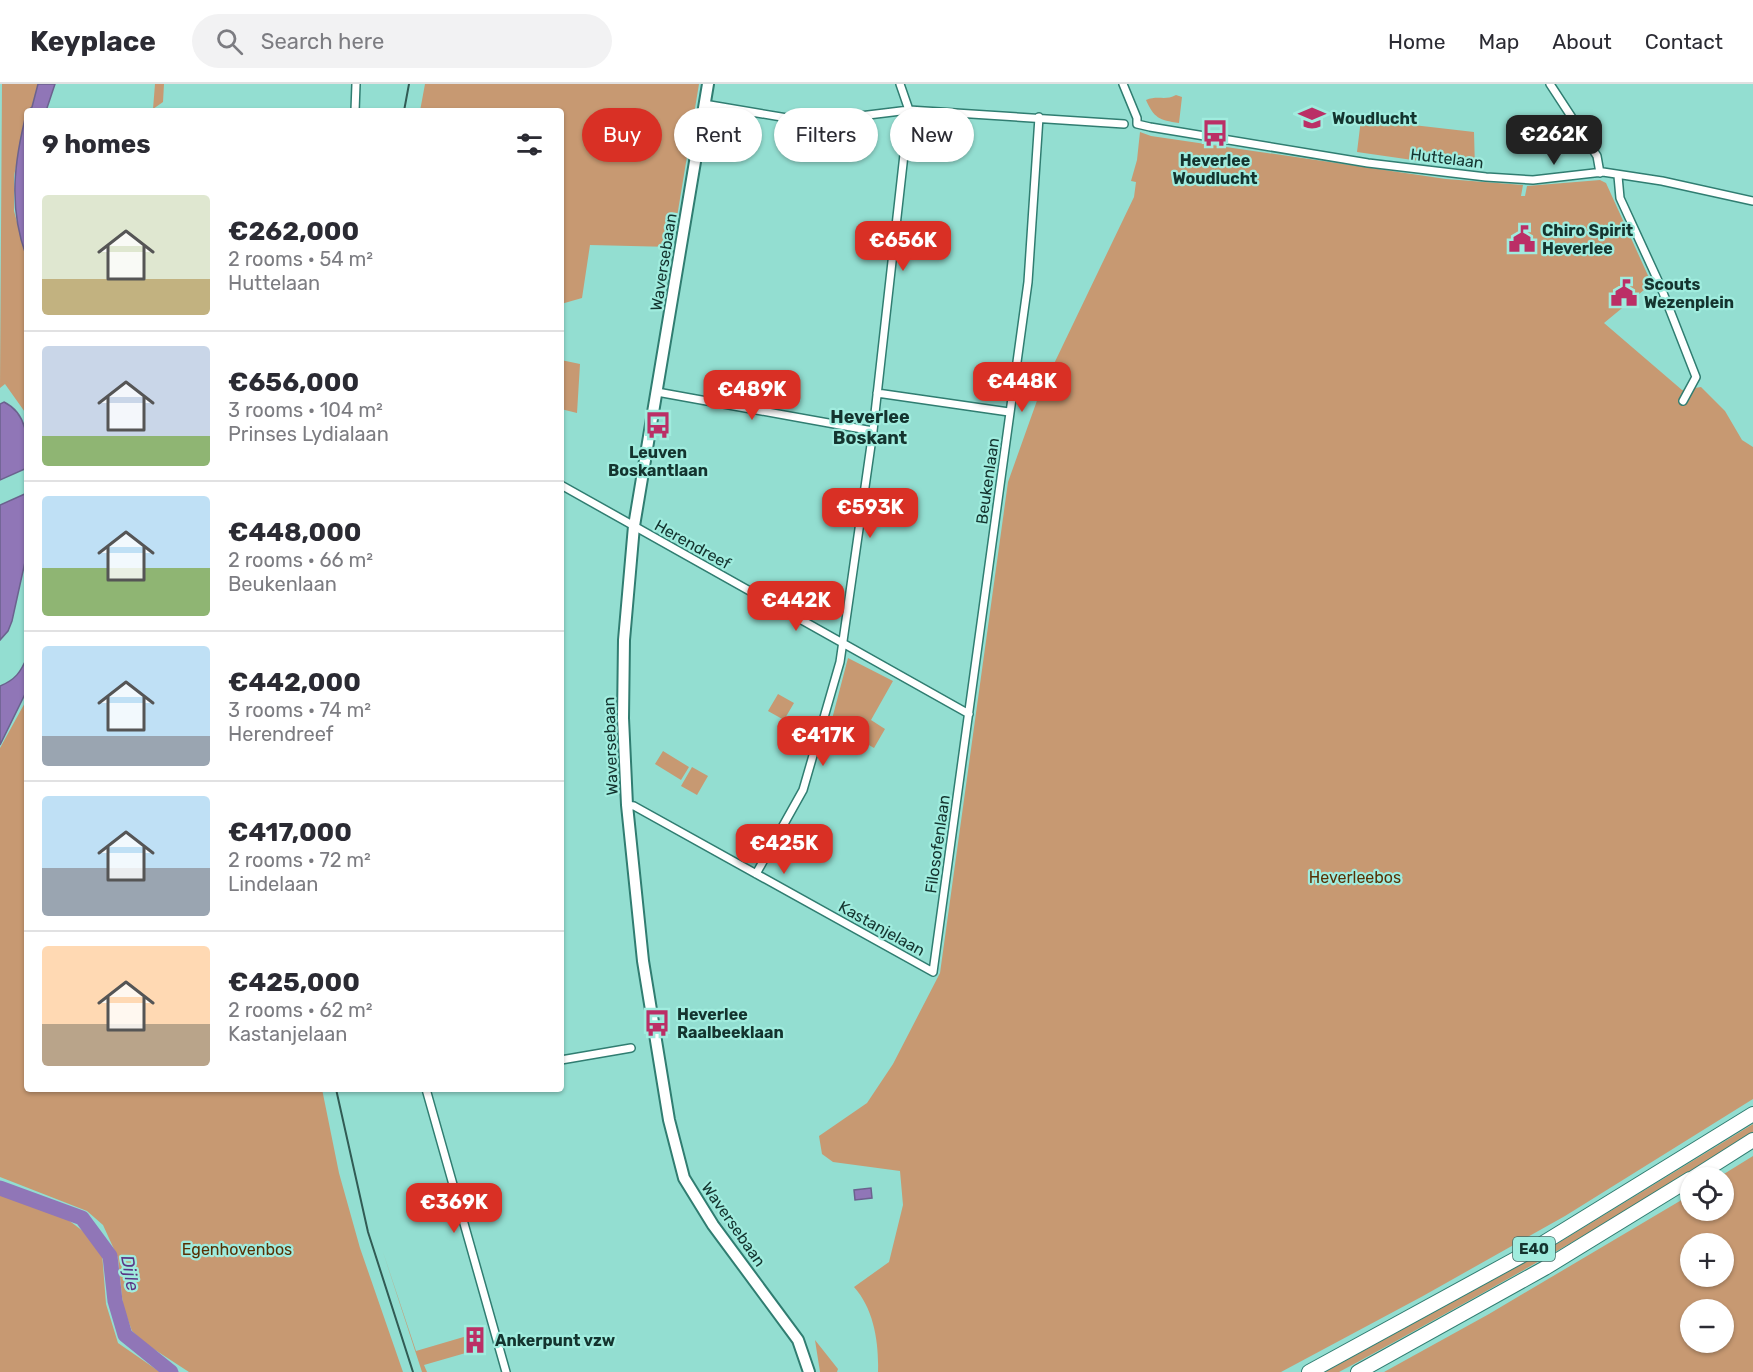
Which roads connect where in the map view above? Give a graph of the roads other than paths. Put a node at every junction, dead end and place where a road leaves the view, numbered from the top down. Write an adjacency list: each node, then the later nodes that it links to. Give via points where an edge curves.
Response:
1 (356, 84): 7 (street)
2 (708, 84): 6 (street, Waversebaan)
3 (900, 84): 8 (street)
4 (1123, 84): 14 (street, Huttelaan, via 1137,124 1368,163 1486,177 1533,180)
5 (1550, 84): 14 (street, via 1597,156)
6 (704, 104): 9 (street, via 811,122); 17 (street, Waversebaan)
7 (355, 108)
8 (908, 108)
9 (890, 112)
10 (974, 114): 11 (street)
11 (1039, 117): 12 (street); 20 (street, Beukenlaan, via 1030,259)
12 (1124, 124)
13 (903, 162): 18 (street)
14 (1600, 173): 15 (street, Huttelaan)
15 (1618, 176): 16 (street, Huttelaan, via 1662,181); 19 (street, via 1620,198 1696,377)
16 (1753, 201)
17 (657, 392): 21 (street); 23 (street, Waversebaan)
18 (877, 393): 20 (street); 21 (street)
19 (1683, 400)
20 (1009, 412): 25 (street, Beukenlaan)
21 (873, 431): 24 (street)
22 (564, 487): 23 (street, Herendreef)
23 (634, 526): 24 (street, Herendreef); 27 (street, Waversebaan, via 624,640)
24 (843, 645): 26 (street, Herendreef); 28 (street, via 836,683 803,790)
25 (970, 704): 26 (street, Filosofenlaan)
26 (968, 716): 29 (street, Filosofenlaan)
27 (627, 805): 28 (street, Kastanjelaan); 38 (street, Waversebaan, via 643,961 669,1120 684,1178 713,1226 798,1340)
28 (756, 874): 29 (street, Kastanjelaan)
29 (933, 972)
30 (631, 1048): 31 (street)
31 (564, 1059)
32 (427, 1092): 37 (street)
33 (1753, 1114): 39 (highway, E40, via 1532,1250)
34 (1753, 1140): 35 (highway, E40)
35 (1710, 1167)
36 (1680, 1185): 40 (highway, E40, via 1545,1268)
37 (506, 1372)
38 (809, 1372)
39 (1309, 1372)
40 (1358, 1372)

